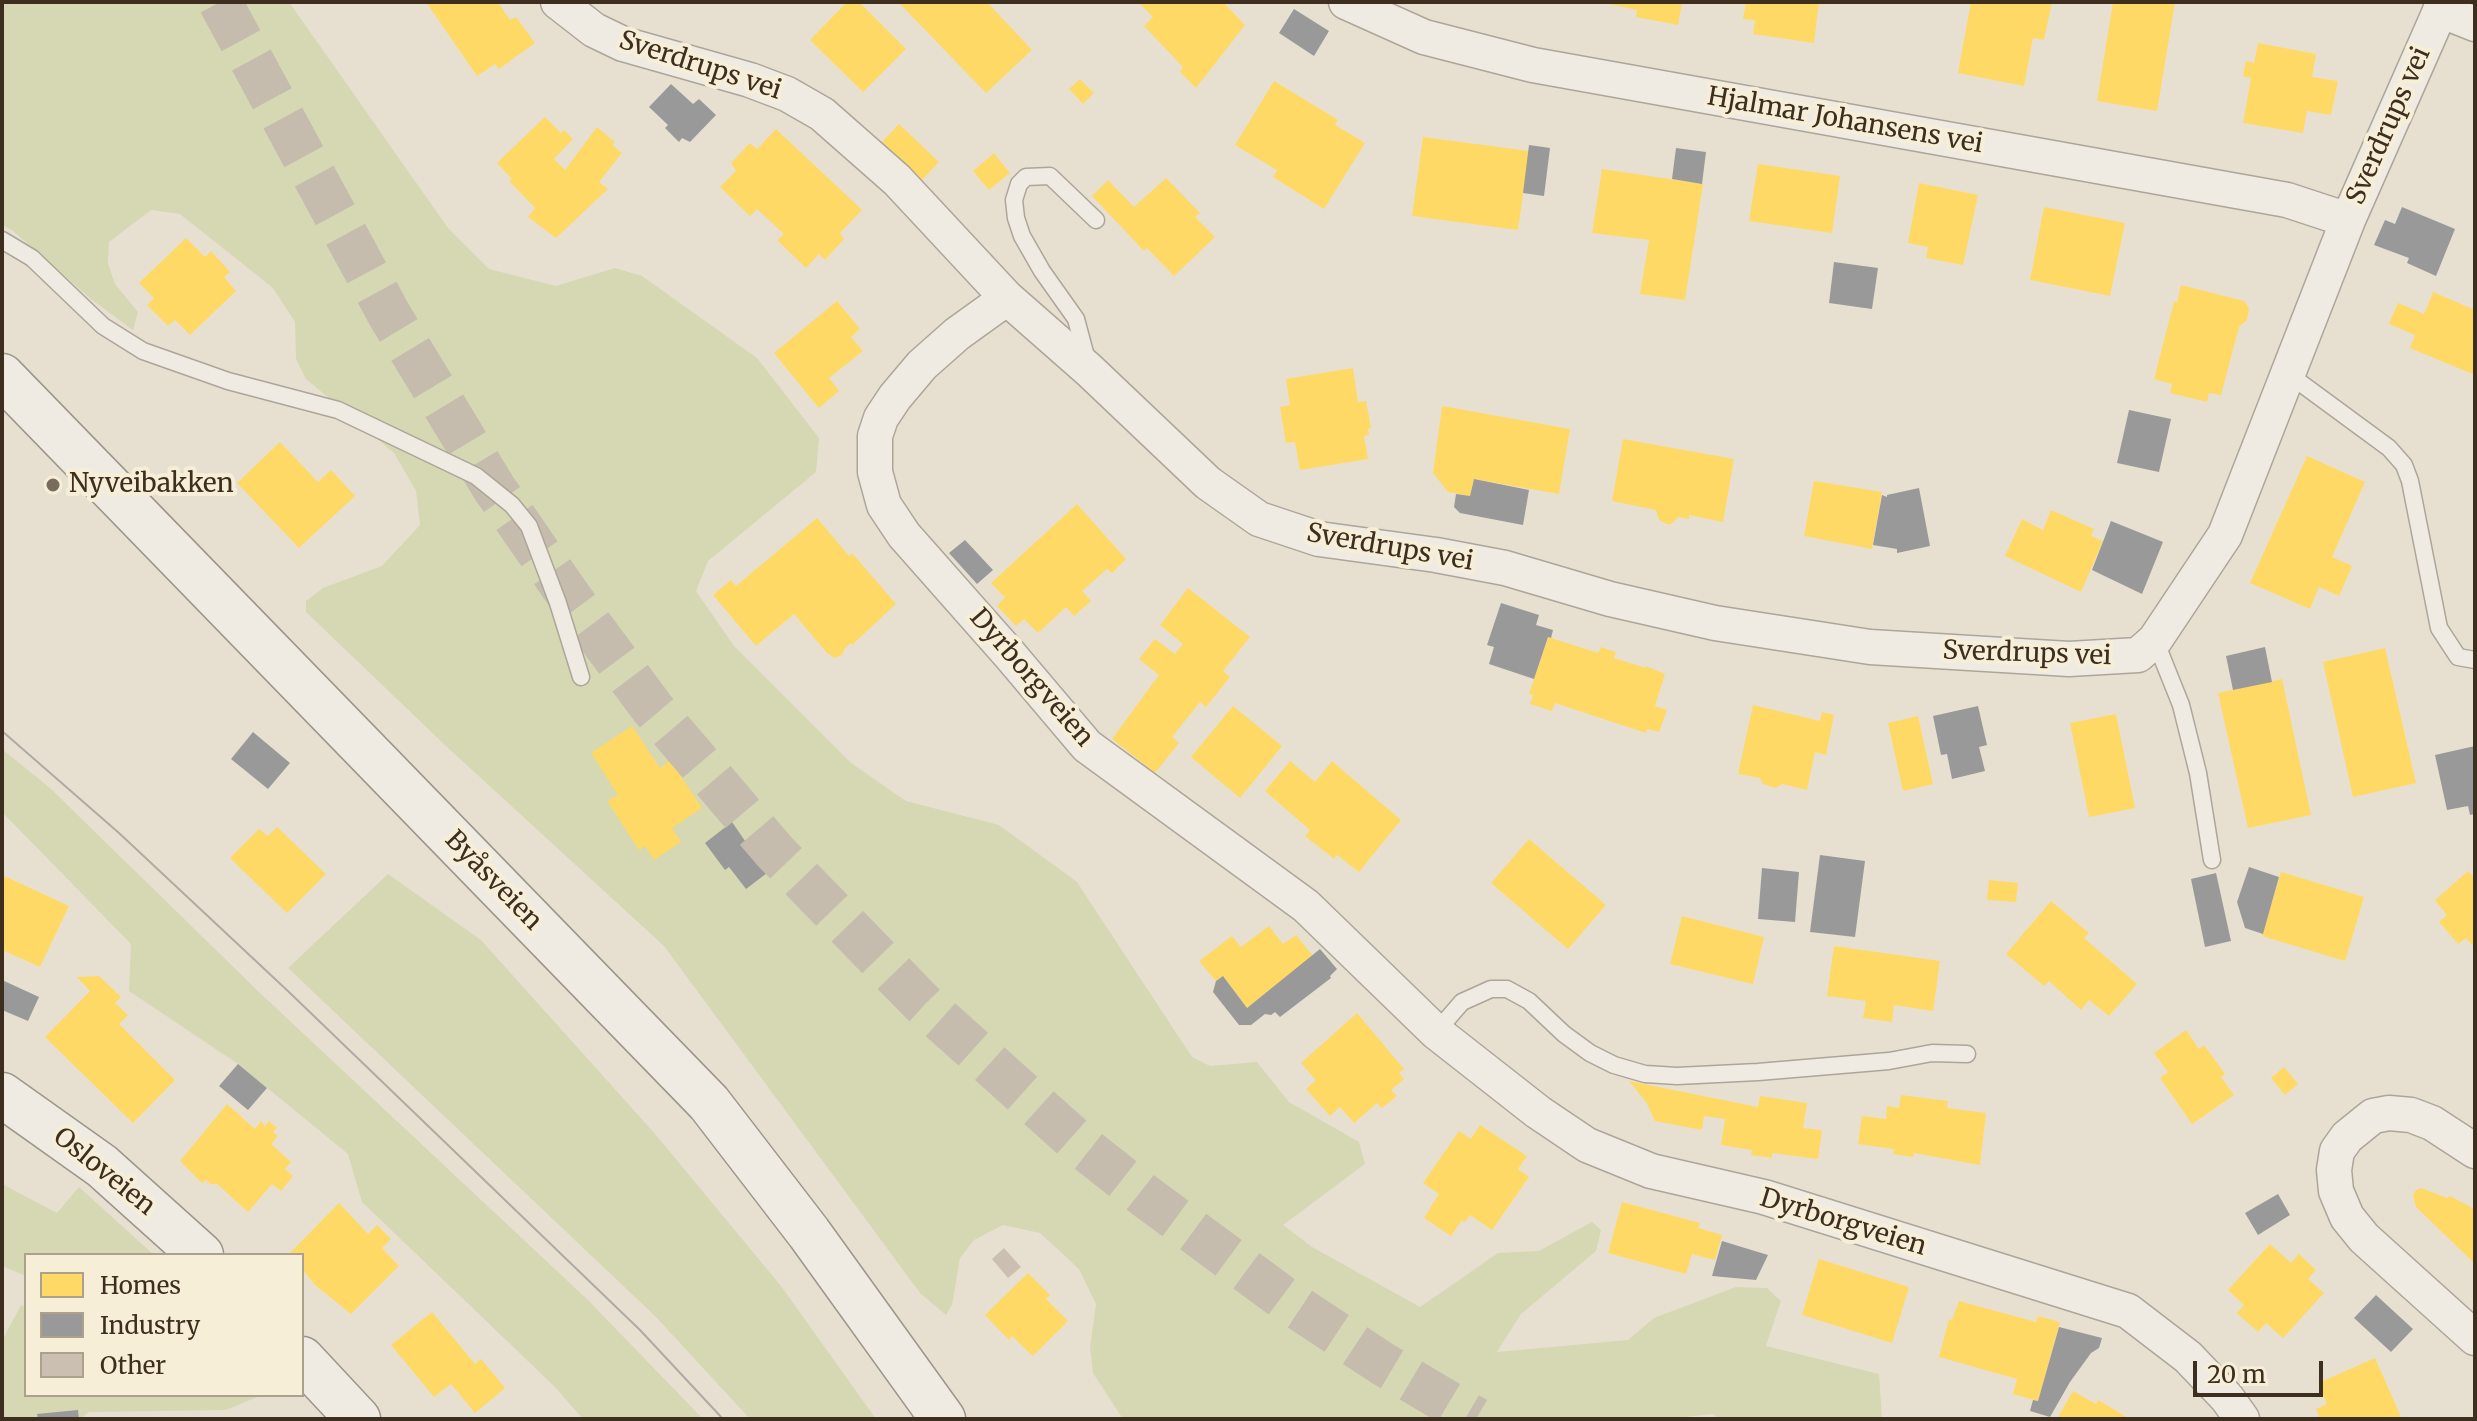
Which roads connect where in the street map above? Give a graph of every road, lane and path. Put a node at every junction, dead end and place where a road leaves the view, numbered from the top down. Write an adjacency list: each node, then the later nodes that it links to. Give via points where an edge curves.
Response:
1 (558, 2): 8 (street, Sverdrups vei, via 623,44 750,80 806,103 897,180)
2 (1346, 2): 6 (street, Hjalmar Johansens vei, via 1424,37 1533,65 2287,200)
3 (2442, 6): 4 (street); 6 (street, Sverdrups vei)
4 (2475, 24)
5 (1096, 220): 9 (lane, via 1050,176 1026,177 1019,184 1014,200 1022,236 1076,319)
6 (2348, 220): 10 (street, Sverdrups vei)
7 (2, 240): 14 (lane, via 32,258 103,326 143,351 228,381 338,410 476,476 529,526)
8 (1007, 298): 9 (street, Sverdrups vei); 16 (street, Dyrborgveien, via 922,365 881,418 875,472 884,505 904,535 1087,746 1306,906)
9 (1089, 370): 12 (street, Sverdrups vei, via 1208,483 1259,519 1319,539 1505,568 1715,623 1870,647 2069,659 2138,655)
10 (2287, 373): 12 (street, Sverdrups vei, via 2225,535); 13 (lane, via 2389,448 2404,465 2439,628 2458,657)
11 (2, 376): 24 (main road, Byåsveien, via 709,1103)
12 (2155, 640): 15 (lane, via 2181,705)
13 (2475, 660)
14 (581, 677)
15 (2212, 860)
16 (1436, 1032): 17 (lane, via 1462,1002 1491,989 1507,989 1590,1053 1645,1074 1758,1072); 25 (street, Dyrborgveien, via 1587,1145 1651,1171 1764,1197 2128,1311 2188,1357)
17 (1967, 1054)
18 (2, 1095): 20 (main road, Osloveien, via 102,1166)
19 (2475, 1151): 21 (street, via 2432,1123 2389,1113 2373,1116 2347,1137 2337,1151 2334,1170 2347,1217 2364,1238)
20 (199, 1253)
21 (2475, 1338)
22 (304, 1361): 23 (main road)
23 (358, 1419)
24 (943, 1419)
25 (2242, 1419)

